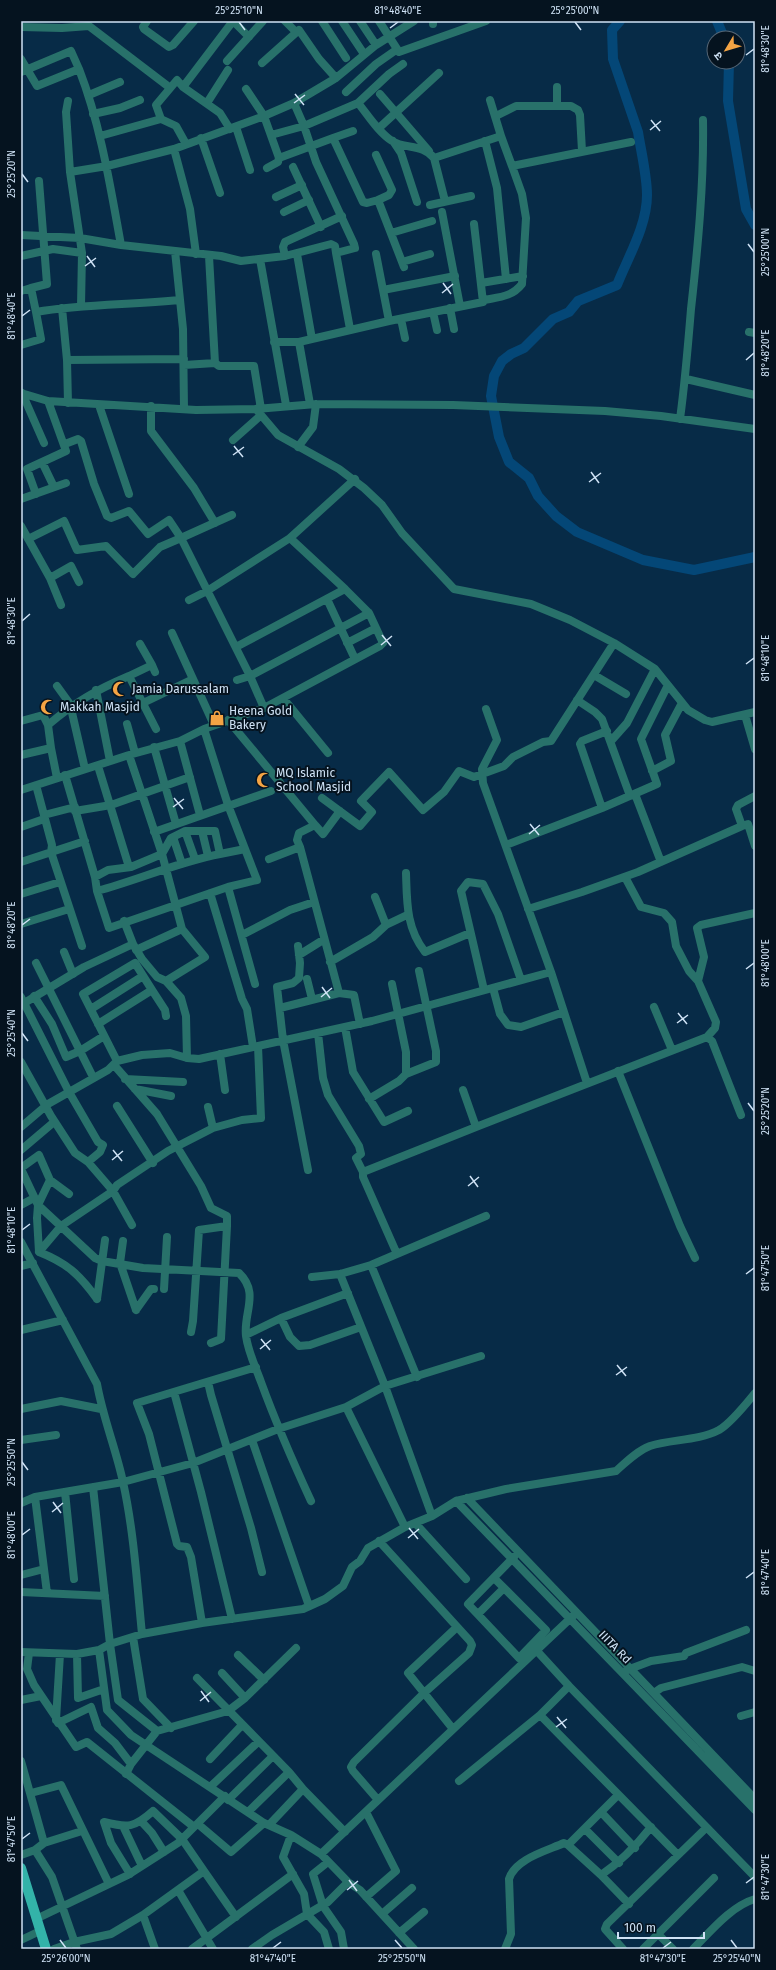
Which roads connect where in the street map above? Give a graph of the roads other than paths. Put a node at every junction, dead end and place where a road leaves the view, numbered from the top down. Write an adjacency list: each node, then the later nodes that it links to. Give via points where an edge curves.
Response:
1 (147, 21): 2 (street, via 144,29 169,47)
2 (194, 21)
3 (233, 21): 14 (street); 31 (street)
4 (263, 21): 14 (street)
5 (285, 21): 13 (street)
6 (322, 21): 19 (street)
7 (342, 21): 18 (street)
8 (360, 21): 16 (street)
9 (379, 21): 15 (street)
10 (414, 21): 15 (street)
11 (486, 21): 17 (street, via 400,52)
12 (21, 27): 30 (street, via 89,26)
13 (296, 32): 22 (street); 28 (street, via 301,32 319,59)
14 (249, 37): 21 (street)
15 (389, 37): 16 (street); 17 (street)
16 (376, 46): 18 (street)
17 (396, 50): 34 (street, via 376,64)
18 (364, 54): 28 (street)
19 (346, 58)
20 (21, 59): 25 (street)
21 (227, 61)
22 (262, 63)
23 (403, 64): 42 (street)
24 (79, 69): 25 (street, via 37,86); 25 (street, via 71,51); 36 (street)
25 (24, 70)
26 (228, 70): 40 (street)
27 (439, 73): 44 (street)
28 (336, 78): 41 (street)
29 (120, 82): 36 (street)
30 (170, 87): 31 (street, via 177,80); 48 (street, via 156,105)
31 (183, 87): 40 (street)
32 (558, 87): 43 (street)
33 (246, 89): 46 (street)
34 (346, 92)
35 (380, 94): 44 (street)
36 (89, 95): 45 (street)
37 (140, 100): 45 (street)
38 (490, 100): 47 (street)
39 (68, 101): 75 (street, via 66,112)
40 (207, 103): 51 (street)
41 (294, 103): 46 (street); 50 (street)
42 (358, 103): 50 (street); 52 (street)
43 (557, 105): 47 (street, via 516,106); 66 (street, via 571,106 578,110)
44 (396, 111): 52 (street); 65 (street)
45 (93, 114): 55 (street)
46 (264, 116): 51 (street); 54 (street)
47 (496, 116): 56 (street)
48 (161, 119): 55 (street); 62 (street, via 176,126)
49 (703, 120): 137 (street, via 704,159 700,224)
50 (304, 126): 54 (street); 63 (street)
51 (233, 128): 57 (street); 74 (street)
52 (378, 128): 60 (street)
53 (353, 131): 58 (street)
54 (271, 135): 68 (street)
55 (100, 136): 70 (street)
56 (501, 136): 59 (street); 71 (street)
57 (201, 138): 62 (street); 78 (street)
58 (334, 138): 63 (street); 82 (street, via 363,202)
59 (484, 141): 69 (street); 111 (street, via 497,188)
60 (393, 142): 65 (street); 84 (street, via 401,153)
61 (630, 142): 66 (street)
62 (186, 144): 64 (street)
63 (311, 147): 68 (street); 88 (street)
64 (174, 149): 70 (street); 101 (street, via 190,209)
65 (429, 151): 69 (street)
66 (582, 151): 71 (street)
67 (376, 155): 82 (street, via 392,190 389,195)
68 (279, 158): 73 (street, via 278,162)
69 (434, 158): 83 (street)
70 (107, 166): 75 (street); 96 (street)
71 (512, 166): 110 (street, via 522,194 526,218)
72 (293, 167): 77 (street)
73 (267, 168)
74 (250, 170)
75 (70, 172): 95 (street)
76 (39, 181): 94 (street)
77 (302, 185): 80 (street); 81 (street)
78 (220, 193)
79 (471, 196): 83 (street)
80 (276, 197)
81 (309, 200): 86 (street); 91 (street)
82 (378, 200): 92 (street)
83 (445, 201): 85 (street)
84 (417, 202)
85 (430, 205)
86 (284, 212)
87 (442, 212): 109 (street)
88 (342, 216): 91 (street); 100 (street, via 355,248)
89 (432, 221): 92 (street)
90 (474, 224): 112 (street)
91 (321, 227): 107 (street, via 285,242)
92 (391, 233): 104 (street, via 403,264)
93 (21, 235): 94 (street)
94 (43, 236): 95 (street); 97 (street)
95 (80, 238): 96 (street); 99 (street)
96 (120, 245): 98 (street)
97 (44, 251): 99 (street, via 53,249); 105 (street); 113 (street, via 48,284)
98 (175, 251): 101 (street); 116 (street)
99 (82, 253): 118 (street)
100 (336, 253): 102 (street, via 335,246 331,244); 126 (street)
101 (196, 254): 106 (street)
102 (297, 254): 107 (street); 130 (street)
103 (376, 254): 114 (street)
104 (430, 254)
105 (21, 256)
106 (209, 256): 108 (street, via 241,261); 136 (street)
107 (285, 256): 108 (street)
108 (260, 260): 131 (street)
109 (455, 276): 114 (street); 119 (street)
110 (523, 276): 111 (street); 117 (street, via 522,284 517,291 510,295)
111 (506, 279): 112 (street)
112 (481, 283): 117 (street)
113 (31, 288): 115 (street); 122 (street)
114 (384, 290): 125 (street)
115 (21, 291)
116 (179, 300): 118 (street); 135 (street)
117 (484, 300): 119 (street)
118 (81, 306): 120 (street)
119 (460, 306): 121 (street)
120 (62, 308): 122 (street); 134 (street)
121 (450, 308): 123 (street); 127 (street)
122 (36, 312): 133 (street, via 41,339)
123 (433, 312): 124 (street); 128 (street)
124 (400, 319): 125 (street); 129 (street)
125 (389, 321): 126 (street)
126 (350, 329): 130 (street)
127 (454, 329)
128 (437, 330)
129 (404, 338)
130 (312, 339): 132 (street)
131 (274, 342): 132 (street); 144 (street)
132 (299, 342): 142 (street)
133 (21, 346)
134 (68, 360): 135 (street); 141 (street)
135 (184, 362): 136 (street); 146 (street)
136 (215, 363): 147 (street, via 219,366 254,366)
137 (686, 379): 139 (street); 148 (street)
138 (21, 393): 140 (street); 151 (street)
139 (755, 395)
140 (48, 401): 141 (street); 152 (street)
141 (68, 403): 143 (street)
142 (313, 404): 144 (street); 148 (street, via 453,404 605,411); 153 (street, via 313,427)
143 (99, 405): 145 (street); 159 (street)
144 (286, 405): 147 (street)
145 (151, 406): 146 (street); 162 (street, via 151,431 194,488)
146 (184, 409): 147 (street)
147 (259, 411): 150 (street); 153 (street, via 278,435)
148 (680, 419): 149 (street)
149 (755, 429)
150 (234, 440)
151 (44, 443)
152 (65, 444): 154 (street, via 66,451); 164 (street, via 78,439 81,441 107,516 111,518 129,511 148,534 169,520)
153 (298, 447): 155 (street)
154 (42, 462): 157 (street); 158 (street, via 27,469)
155 (354, 479): 165 (street); 179 (street, via 382,505 402,534 454,589 531,604 570,620)
156 (66, 483): 157 (street)
157 (54, 487): 158 (street)
158 (36, 494): 160 (street)
159 (129, 494)
160 (21, 499)
161 (232, 515): 162 (street)
162 (215, 523): 164 (street)
163 (21, 526): 166 (street)
164 (180, 538): 166 (street, via 160,546 133,574 106,546 77,550 64,521); 170 (street)
165 (290, 538): 169 (street); 170 (street)
166 (28, 539): 167 (street)
167 (50, 578): 168 (street, via 71,566); 173 (street)
168 (80, 582)
169 (345, 589): 171 (street); 174 (street)
170 (207, 591): 172 (street); 181 (street)
171 (327, 599): 175 (street); 181 (street)
172 (189, 600)
173 (61, 605)
174 (368, 613): 175 (street); 176 (street)
175 (340, 627): 178 (street); 186 (street)
176 (376, 628): 178 (street); 182 (street, via 382,645)
177 (172, 633): 187 (street)
178 (348, 643): 182 (street)
179 (614, 643): 183 (street); 184 (street)
180 (140, 644): 185 (street, via 154,669)
181 (236, 647): 186 (street)
182 (355, 659): 193 (street)
183 (655, 669): 189 (street); 211 (street, via 627,723)
184 (594, 675): 192 (street); 194 (street)
185 (129, 676): 191 (street); 195 (street)
186 (250, 676): 188 (street); 198 (street)
187 (193, 679): 195 (street); 206 (street)
188 (237, 680)
189 (668, 684): 196 (street); 221 (street, via 642,737)
190 (57, 686): 197 (street)
191 (96, 690): 197 (street); 218 (street)
192 (626, 694)
193 (283, 698): 198 (street); 215 (street)
194 (577, 700): 209 (street, via 599,715); 222 (street, via 551,741 543,742 513,757 504,766)
195 (143, 703): 207 (street)
196 (682, 703): 201 (street, via 688,710 708,722); 221 (street, via 665,735 671,761)
197 (70, 706): 205 (street); 220 (street)
198 (264, 708): 202 (street)
199 (486, 709): 222 (street, via 497,740 482,769)
200 (755, 712): 201 (street)
201 (745, 715): 214 (street)
202 (228, 720): 206 (street); 242 (street)
203 (21, 721): 205 (street, via 42,715)
204 (127, 724): 216 (street)
205 (48, 725): 212 (street)
206 (214, 725): 208 (street)
207 (156, 729)
208 (204, 729): 210 (street); 234 (street)
209 (607, 731): 211 (street); 235 (street, via 580,744)
210 (180, 741): 213 (street); 224 (street)
211 (611, 741): 230 (street)
212 (51, 748): 217 (street); 223 (street)
213 (154, 748): 216 (street); 226 (street)
214 (755, 749)
215 (328, 753)
216 (132, 754): 218 (street); 229 (street)
217 (21, 755)
218 (110, 761): 219 (street)
219 (98, 766): 220 (street); 233 (street)
220 (85, 769): 223 (street)
221 (652, 771): 230 (street, via 656,786)
222 (482, 774): 237 (street, via 474,777 459,771 444,792 423,810 388,772 361,801 372,812 360,826); 250 (street, via 483,784)
223 (61, 777): 225 (street); 236 (street)
224 (190, 777): 226 (street); 238 (street)
225 (36, 785): 227 (street); 239 (street)
226 (164, 786): 229 (street); 240 (street)
227 (21, 790)
228 (271, 791): 234 (street)
229 (141, 794): 233 (street); 246 (street)
230 (632, 795): 235 (street); 261 (street)
231 (755, 796): 241 (street, via 736,807)
232 (322, 798): 237 (street)
233 (111, 805): 236 (street); 263 (street)
234 (228, 805): 238 (street); 253 (street)
235 (602, 808): 250 (street)
236 (75, 809): 239 (street); 249 (street)
237 (340, 811): 242 (street, via 323,834)
238 (200, 814): 240 (street)
239 (44, 817): 243 (street); 254 (street, via 52,845)
240 (176, 824): 246 (street)
241 (749, 824): 247 (street); 261 (street)
242 (315, 825): 252 (street, via 299,833 297,840)
243 (21, 827)
244 (185, 831): 245 (street); 248 (street); 258 (street)
245 (202, 831): 256 (street, via 215,831); 257 (street)
246 (154, 832): 255 (street)
247 (754, 835): 251 (street)
248 (173, 837): 255 (street, via 165,845); 262 (street)
249 (85, 842): 254 (street); 266 (street)
250 (506, 845): 277 (street)
251 (755, 846)
252 (300, 847): 259 (street); 274 (street)
253 (245, 849): 256 (street); 269 (street, via 257,880)
254 (51, 852): 260 (street); 268 (street)
255 (162, 854): 263 (street); 264 (street)
256 (220, 854): 257 (street)
257 (208, 856): 258 (street)
258 (195, 859): 262 (street)
259 (269, 859)
260 (21, 862)
261 (661, 862): 267 (street)
262 (182, 864): 264 (street)
263 (129, 867): 266 (street, via 108,870)
264 (165, 869): 270 (street); 275 (street)
265 (406, 873): 279 (street)
266 (95, 877): 270 (street)
267 (625, 877): 277 (street); 299 (street, via 641,907 664,913 672,922 676,946 689,971)
268 (60, 882): 272 (street); 276 (street)
269 (228, 887): 271 (street); 285 (street)
270 (97, 891): 280 (street, via 109,928)
271 (210, 893): 275 (street); 324 (street, via 247,1009)
272 (21, 894)
273 (375, 897): 282 (street)
274 (314, 902): 285 (street, via 290,910); 286 (street)
275 (175, 904): 280 (street); 283 (street)
276 (69, 909): 281 (street); 287 (street)
277 (528, 909): 293 (street)
278 (755, 913): 299 (street, via 698,926 704,957)
279 (407, 915): 282 (street); 284 (street, via 425,952)
280 (124, 921): 288 (street)
281 (21, 924)
282 (386, 925): 290 (street, via 373,937)
283 (182, 929): 288 (street); 298 (street, via 206,957)
284 (470, 933): 297 (street, via 461,891 468,882 484,884 498,914); 305 (street)
285 (242, 935): 300 (street)
286 (324, 940): 290 (street); 312 (street, via 299,950 299,978 293,983 277,987)
287 (82, 946)
288 (134, 947): 294 (street); 298 (street, via 157,978)
289 (64, 952): 294 (street)
290 (330, 962): 306 (street)
291 (36, 963): 302 (street)
292 (419, 971): 310 (street)
293 (551, 972): 297 (street); 314 (street)
294 (73, 974): 302 (street)
295 (143, 976): 304 (street); 313 (street); 313 (street, via 135,963 83,994)
296 (307, 979): 308 (street)
297 (521, 980): 303 (street)
298 (166, 981): 328 (street, via 181,998)
299 (698, 981): 322 (street, via 716,1022 715,1028)
300 (255, 984)
301 (392, 984): 315 (street)
302 (48, 987): 307 (street); 326 (street)
303 (493, 988): 305 (street); 314 (street, via 500,1014 508,1026 521,1027)
304 (152, 990): 316 (street); 317 (street)
305 (484, 990): 310 (street)
306 (338, 993): 308 (street); 318 (street, via 354,995)
307 (34, 996): 309 (street); 326 (street, via 52,1024 66,1057)
308 (312, 999): 312 (street)
309 (22, 1002): 340 (street)
310 (426, 1006): 315 (street); 332 (street, via 436,1062)
311 (654, 1007): 325 (street)
312 (280, 1008): 323 (street)
313 (90, 1009): 317 (street)
314 (564, 1012): 336 (street)
315 (397, 1014): 318 (street); 332 (street, via 406,1052)
316 (166, 1016)
317 (98, 1024): 321 (street)
318 (360, 1024): 319 (street)
319 (345, 1028): 320 (street); 342 (street, via 353,1072)
320 (318, 1033): 323 (street); 358 (street, via 323,1078 328,1095 359,1146 361,1154 356,1158)
321 (104, 1036): 326 (street); 330 (street)
322 (707, 1037): 325 (street); 347 (street, via 712,1041)
323 (283, 1040): 324 (street); 357 (street)
324 (255, 1047): 327 (street); 351 (street, via 261,1118)
325 (672, 1050): 331 (street)
326 (80, 1051): 333 (street)
327 (220, 1054): 328 (street, via 199,1059); 338 (street)
328 (187, 1058): 330 (street, via 170,1053 142,1055)
329 (21, 1062): 344 (street)
330 (116, 1063): 333 (street); 334 (street)
331 (618, 1071): 336 (street); 374 (street)
332 (406, 1074): 342 (street)
333 (93, 1077): 340 (street)
334 (125, 1079): 335 (street); 337 (street)
335 (183, 1082)
336 (587, 1083): 350 (street)
337 (135, 1090): 341 (street); 352 (street, via 158,1114)
338 (224, 1090)
339 (463, 1090): 350 (street)
340 (69, 1092): 344 (street); 354 (street, via 98,1142 103,1145 100,1152)
341 (171, 1096)
342 (369, 1099): 346 (street, via 384,1122)
343 (117, 1106): 355 (street)
344 (45, 1107): 348 (street); 349 (street)
345 (208, 1107): 351 (street)
346 (408, 1111)
347 (741, 1115)
348 (54, 1122): 353 (street); 354 (street, via 75,1153)
349 (21, 1126)
350 (476, 1127): 358 (street)
351 (213, 1128): 352 (street)
352 (178, 1146): 355 (street); 367 (street, via 211,1208 227,1216)
353 (21, 1150)
354 (88, 1162): 360 (street)
355 (153, 1163): 360 (street, via 117,1185)
356 (21, 1169): 359 (street, via 39,1155); 362 (street)
357 (308, 1170)
358 (363, 1172): 373 (street)
359 (50, 1180): 361 (street); 362 (street)
360 (113, 1191): 365 (street); 366 (street)
361 (69, 1194)
362 (36, 1201): 363 (street); 366 (street); 372 (street)
363 (21, 1205)
364 (486, 1216): 373 (street)
365 (132, 1225)
366 (61, 1226): 372 (street); 375 (street, via 94,1258)
367 (227, 1226): 381 (street, via 199,1230); 382 (street)
368 (167, 1237): 380 (street)
369 (105, 1240): 375 (street)
370 (123, 1241): 377 (street)
371 (21, 1242): 376 (street)
372 (39, 1252): 375 (street, via 58,1260 82,1278 97,1299)
373 (396, 1254): 378 (street)
374 (695, 1258)
375 (102, 1261): 377 (street)
376 (33, 1263): 379 (street); 389 (street)
377 (120, 1263): 380 (street); 385 (street, via 136,1310 151,1289)
378 (372, 1265): 383 (street); 397 (street)
379 (21, 1266)
380 (165, 1269): 381 (street); 386 (street)
381 (196, 1270): 382 (street); 392 (street)
382 (224, 1271): 393 (street, via 239,1272 245,1279 251,1299); 394 (street, via 221,1338)
383 (340, 1274): 384 (street); 387 (street)
384 (312, 1277)
385 (154, 1289)
386 (164, 1289)
387 (348, 1293): 388 (street); 390 (street)
388 (281, 1318): 390 (street, via 290,1337 299,1346 310,1345); 393 (street)
389 (63, 1320): 391 (street); 404 (street, via 97,1384)
390 (361, 1327): 399 (street)
391 (21, 1330)
392 (191, 1332)
393 (246, 1335): 396 (street)
394 (211, 1343)
395 (481, 1356): 397 (street)
396 (256, 1366): 398 (street); 405 (street)
397 (417, 1377): 399 (street)
398 (208, 1382): 400 (street); 409 (street)
399 (385, 1386): 402 (street); 420 (street)
400 (174, 1392): 410 (street); 411 (street, via 138,1403)
401 (755, 1393): 416 (street, via 719,1430 650,1446 628,1459 616,1471)
402 (346, 1407): 405 (street); 422 (street)
403 (21, 1409): 404 (street, via 61,1401)
404 (101, 1409): 412 (street)
405 (278, 1429): 408 (street); 417 (street)
406 (56, 1435): 407 (street)
407 (21, 1440)
408 (252, 1440): 409 (street); 436 (street)
409 (226, 1449): 410 (street); 427 (street)
410 (193, 1463): 411 (street); 439 (street)
411 (159, 1470): 412 (street); 440 (street, via 177,1544 186,1547 191,1557)
412 (123, 1482): 413 (street); 443 (street, via 135,1561)
413 (93, 1487): 414 (street); 435 (street)
414 (65, 1492): 415 (street); 430 (street)
415 (35, 1497): 419 (street); 426 (street)
416 (467, 1498): 418 (street); 424 (street, IIITA Rd)
417 (311, 1501)
418 (456, 1501): 420 (street); 425 (street, IIITA Rd)
419 (21, 1502)
420 (432, 1516): 421 (street)
421 (416, 1524): 422 (street); 431 (street)
422 (405, 1527): 423 (street)
423 (379, 1541): 436 (street, via 368,1548 360,1561 352,1567 343,1586 325,1599); 441 (street)
424 (517, 1550): 425 (street); 438 (street, IIITA Rd)
425 (512, 1560): 429 (street); 438 (street, IIITA Rd)
426 (44, 1570): 428 (street); 434 (street)
427 (262, 1572)
428 (21, 1575)
429 (494, 1578): 432 (street); 437 (street, via 468,1604)
430 (74, 1579)
431 (466, 1580)
432 (504, 1588): 437 (street); 437 (street, via 546,1630 519,1658)
433 (21, 1592): 434 (street)
434 (47, 1593): 435 (street)
435 (105, 1596): 445 (street)
436 (309, 1606): 439 (street)
437 (478, 1614)
438 (574, 1615): 448 (street); 453 (street, IIITA Rd)
439 (232, 1619): 440 (street)
440 (202, 1623): 443 (street)
441 (457, 1627): 460 (street, via 470,1642 471,1649); 460 (street, via 408,1673)
442 (746, 1630): 453 (street, via 684,1656 651,1661)
443 (142, 1634): 444 (street)
444 (133, 1637): 445 (street); 472 (street, via 143,1699)
445 (110, 1644): 447 (street); 474 (street, via 118,1700)
446 (296, 1648): 457 (street)
447 (99, 1650): 451 (street); 459 (street)
448 (537, 1651): 458 (street); 473 (street)
449 (25, 1652): 450 (street); 462 (street, via 27,1668)
450 (60, 1654): 451 (street); 470 (street)
451 (77, 1654): 459 (street, via 78,1698)
452 (238, 1655): 457 (street)
453 (626, 1670): 461 (street, IIITA Rd); 468 (street, IIITA Rd)
454 (755, 1671): 461 (street, via 742,1667 661,1688)
455 (222, 1673): 463 (street)
456 (197, 1678): 465 (street)
457 (264, 1680): 463 (street)
458 (569, 1686): 467 (street); 501 (street)
459 (104, 1689): 476 (street, via 107,1710 131,1735)
460 (424, 1693): 473 (street); 490 (street, via 351,1767)
461 (654, 1693): 468 (street, IIITA Rd)
462 (41, 1696): 464 (street); 470 (street)
463 (245, 1698): 465 (street)
464 (21, 1700)
465 (228, 1711): 471 (street); 472 (street)
466 (755, 1712): 469 (street)
467 (540, 1715): 483 (street); 487 (street)
468 (670, 1715): 488 (street, IIITA Rd); 491 (street, IIITA Rd)
469 (741, 1716)
470 (57, 1721): 480 (street, via 91,1707 98,1728 115,1743); 482 (street, via 76,1747 87,1742)
471 (242, 1725): 475 (street); 478 (street)
472 (171, 1728): 474 (street)
473 (453, 1729): 490 (street)
474 (157, 1731): 476 (street)
475 (258, 1742): 477 (street); 484 (street)
476 (147, 1745): 480 (street); 484 (street)
477 (273, 1756): 481 (street); 489 (street)
478 (210, 1759)
479 (21, 1761): 486 (street)
480 (131, 1764): 482 (street)
481 (289, 1772): 485 (street); 492 (street)
482 (126, 1774): 497 (street)
483 (459, 1781)
484 (210, 1787): 489 (street)
485 (303, 1789): 496 (street); 503 (street)
486 (31, 1793): 502 (street, via 61,1785); 506 (street)
487 (618, 1795): 494 (street); 499 (street)
488 (754, 1796)
489 (226, 1798): 492 (street); 497 (street)
490 (378, 1800): 493 (street)
491 (755, 1810)
492 (248, 1812): 496 (street)
493 (366, 1812): 503 (street); 529 (street, via 396,1871)
494 (601, 1812): 500 (street); 508 (street)
495 (141, 1821): 498 (street, via 132,1826); 505 (street, via 153,1811); 510 (street)
496 (267, 1824): 497 (street, via 231,1852); 504 (street)
497 (196, 1825): 505 (street)
498 (124, 1826): 516 (street); 519 (street, via 104,1822 110,1843)
499 (651, 1827): 508 (street); 513 (street)
500 (585, 1828): 507 (street); 515 (street)
501 (706, 1828): 513 (street); 522 (street)
502 (82, 1831): 506 (street); 526 (street)
503 (345, 1832): 511 (street)
504 (292, 1835): 511 (street); 520 (street, via 283,1857)
505 (182, 1840): 510 (street); 518 (street)
506 (44, 1843): 509 (street)
507 (568, 1845): 521 (street); 555 (street, via 564,1843 524,1861 511,1874 511,1934)
508 (635, 1848): 515 (street)
509 (35, 1850): 512 (street); 533 (street, via 52,1877)
510 (164, 1852): 516 (street)
511 (321, 1854): 514 (street)
512 (21, 1855)
513 (678, 1855): 531 (street)
514 (328, 1862): 525 (street); 532 (street, via 313,1874)
515 (619, 1863): 521 (street)
516 (142, 1866): 519 (street)
517 (21, 1868): 524 (main road)
518 (204, 1872): 528 (street); 538 (street)
519 (130, 1874): 526 (street)
520 (293, 1874): 535 (street, via 304,1894); 538 (street)
521 (601, 1875): 531 (street)
522 (755, 1877)
523 (714, 1878): 542 (street)
524 (23, 1881): 539 (main road)
525 (348, 1882): 529 (street); 532 (street)
526 (109, 1884): 533 (street)
527 (412, 1888): 536 (street)
528 (178, 1890): 537 (street); 543 (street)
529 (366, 1897): 536 (street)
530 (755, 1899): 559 (street, via 746,1902 722,1920)
531 (629, 1904): 556 (street, via 607,1924 605,1929)
532 (322, 1906): 535 (street); 553 (street, via 341,1932)
533 (62, 1907): 539 (street); 545 (street)
534 (424, 1912): 541 (street)
535 (306, 1914): 551 (street); 552 (street, via 324,1932)
536 (382, 1914): 541 (street)
537 (144, 1915): 545 (street, via 112,1934); 548 (street)
538 (236, 1917): 543 (street)
539 (36, 1919): 540 (main road)
540 (40, 1931): 544 (street); 546 (main road)
541 (399, 1932): 554 (street)
542 (658, 1934): 557 (street); 558 (street)
543 (206, 1939): 549 (street); 550 (street)
544 (21, 1940)
545 (76, 1946): 547 (street)
546 (46, 1949)
547 (54, 1949)
548 (155, 1949)
549 (192, 1949)
550 (213, 1949)
551 (252, 1949)
552 (329, 1949)
553 (344, 1949)
554 (414, 1949)
555 (505, 1949)
556 (623, 1949)
557 (643, 1949)
558 (673, 1949)
559 (693, 1949)

